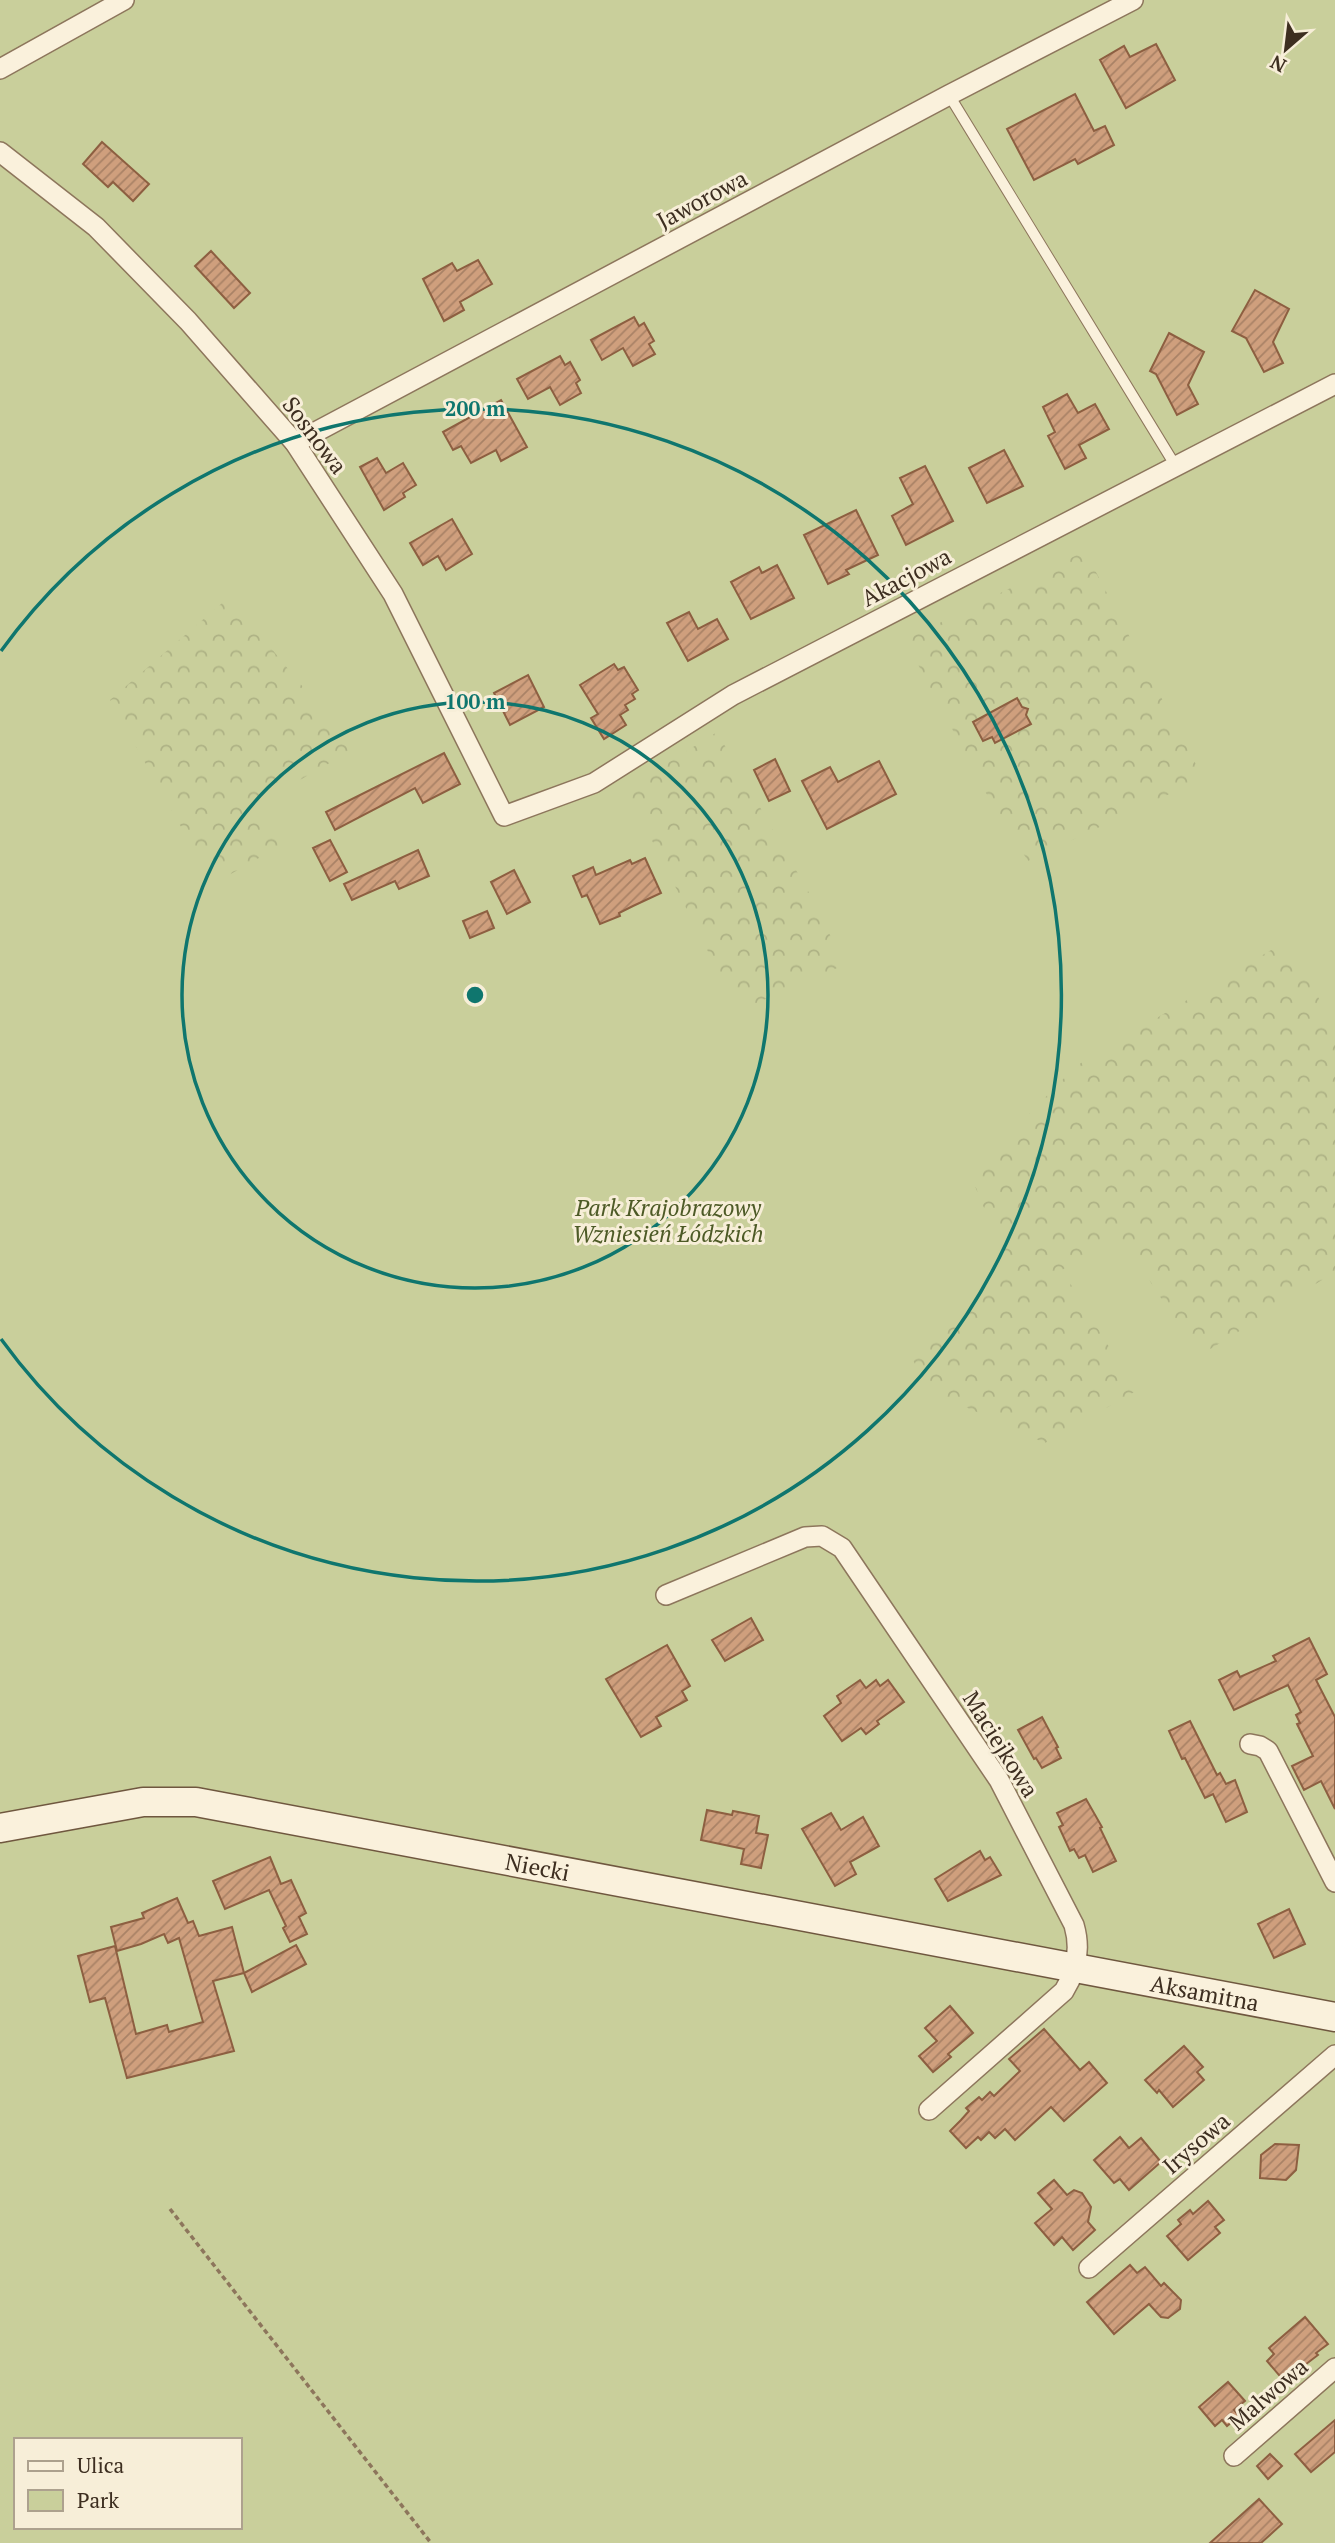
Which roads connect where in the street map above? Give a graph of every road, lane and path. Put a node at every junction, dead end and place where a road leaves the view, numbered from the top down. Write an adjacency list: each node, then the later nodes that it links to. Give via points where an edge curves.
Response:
1 (124, 0): 3 (street)
2 (1133, 0): 4 (street, Jaworowa)
3 (0, 69)
4 (948, 95): 7 (street, Jaworowa); 8 (lane)
5 (0, 152): 7 (street, Sosnowa, via 96,227 188,321)
6 (1335, 384): 8 (street, Akacjowa)
7 (295, 443): 9 (street, Sosnowa, via 393,594)
8 (1175, 465): 9 (street, Akacjowa, via 733,695 594,783)
9 (504, 816)
10 (666, 1595): 14 (street, Maciejkowa, via 805,1536 822,1536 842,1548 999,1780 1074,1925)
11 (1250, 1744): 13 (street, via 1268,1751)
12 (0, 1828): 14 (street, Niecki, via 143,1802 196,1802)
13 (1335, 1882)
14 (1075, 1969): 15 (street, Aksamitna); 17 (street, via 1056,1999)
15 (1335, 2017)
16 (1335, 2055): 19 (street, Irysowa)
17 (929, 2110)
18 (170, 2209): 22 (path)
19 (1089, 2268)
20 (1335, 2368): 21 (street, Malwowa)
21 (1234, 2456)
22 (431, 2543)

